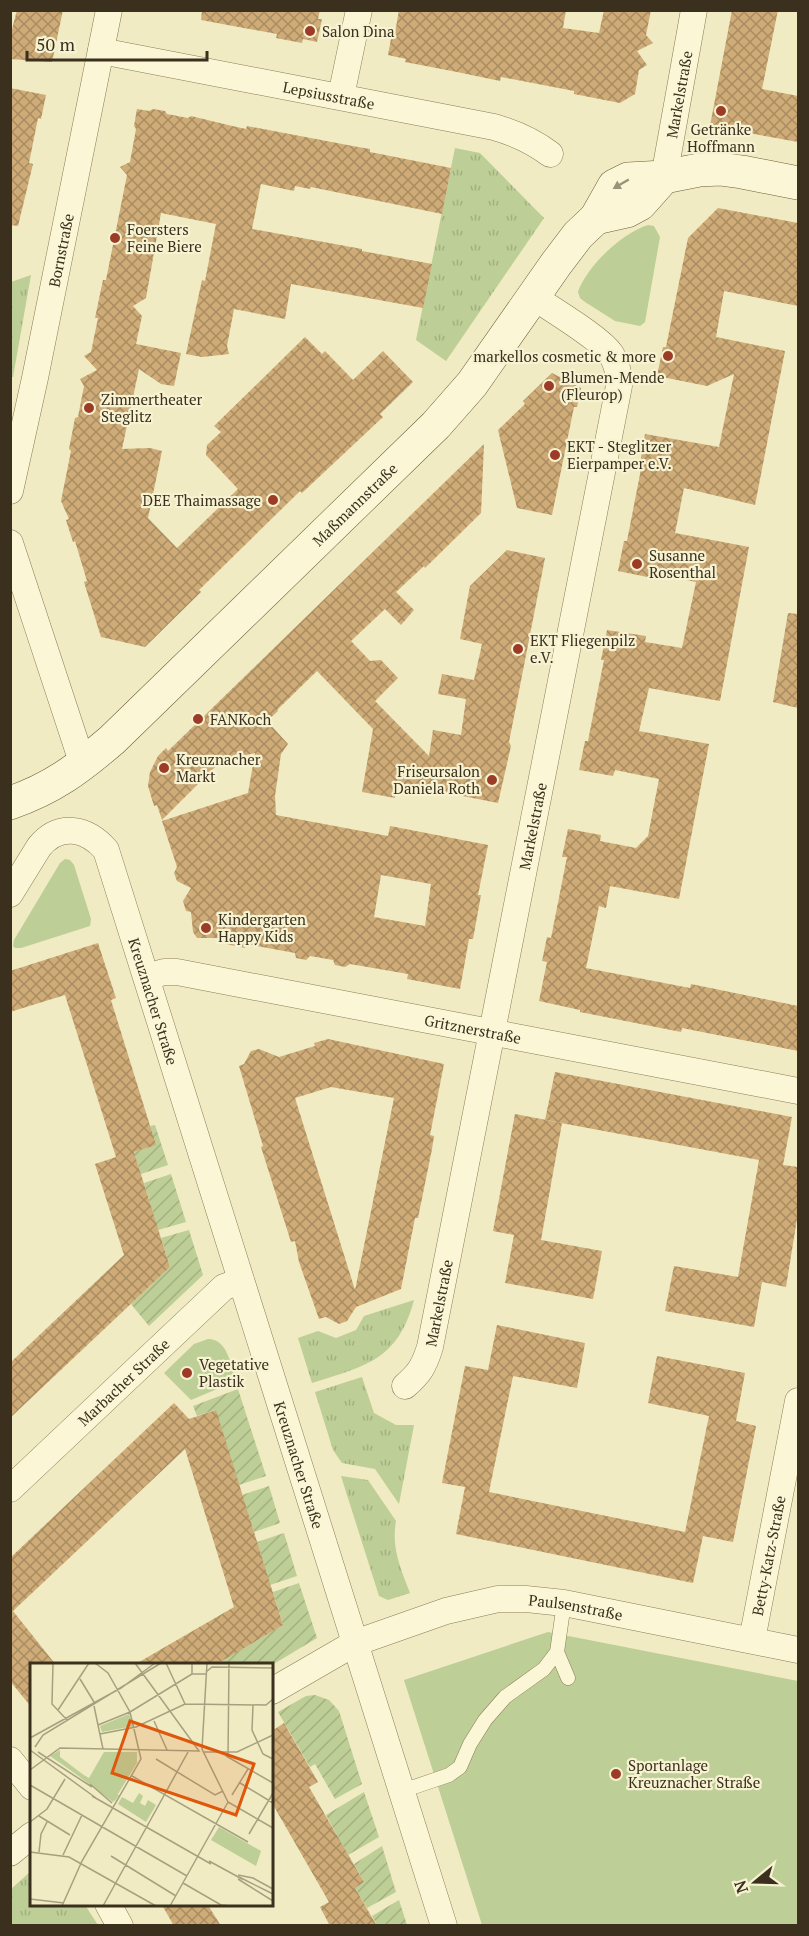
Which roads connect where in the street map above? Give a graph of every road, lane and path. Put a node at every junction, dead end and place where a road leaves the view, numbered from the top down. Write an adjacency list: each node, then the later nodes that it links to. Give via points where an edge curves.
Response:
1 (109, 10): 4 (street, Bornstraße)
2 (359, 10): 5 (street)
3 (694, 10): 7 (street, Markelstraße)
4 (101, 51): 5 (street, Lepsiusstraße); 10 (street, Bornstraße)
5 (341, 96): 6 (street, Lepsiusstraße, via 494,127 517,134)
6 (550, 154)
7 (664, 177): 8 (street, via 720,169); 9 (street, Maßmannstraße, via 640,204 596,218 556,264)
8 (798, 183)
9 (534, 297): 14 (street, Maßmannstraße, via 472,384 436,424); 18 (street, Markelstraße, via 606,348 617,370 619,386)
10 (21, 400): 11 (street, Bornstraße)
11 (10, 491)
12 (10, 543): 13 (street)
13 (17, 585): 14 (street)
14 (83, 765): 15 (street, Maßmannstraße, via 57,782)
15 (10, 803)
16 (10, 894): 17 (street, Kreuznacher Straße, via 48,838 67,831 81,831 94,837 112,864)
17 (147, 977): 18 (street, Gritznerstraße, via 177,972); 20 (street, Kreuznacher Straße)
18 (492, 1033): 19 (street, Gritznerstraße); 21 (street, Markelstraße, via 430,1347 418,1375)
19 (798, 1091)
20 (242, 1281): 23 (street, Marbacher Straße, via 224,1287); 26 (street, Kreuznacher Straße)
21 (405, 1386)
22 (798, 1401): 25 (street, Betty-Katz-Straße)
23 (10, 1489)
24 (564, 1603): 25 (street, Paulsenstraße); 26 (street, Paulsenstraße, via 526,1599 482,1602); 28 (lane)
25 (752, 1640): 27 (street, Paulsenstraße)
26 (355, 1643): 30 (street, Paulsenstraße); 33 (street, Kreuznacher Straße)
27 (798, 1650)
28 (557, 1652): 29 (lane); 33 (lane, via 544,1669 505,1697 485,1720 460,1767 449,1775)
29 (568, 1678)
30 (273, 1690)
31 (10, 1761): 32 (street)
32 (30, 1785)
33 (402, 1791): 38 (street, Kreuznacher Straße)
34 (30, 1837): 35 (street)
35 (10, 1852)
36 (109, 1906): 37 (street)
37 (120, 1926)
38 (444, 1926)

